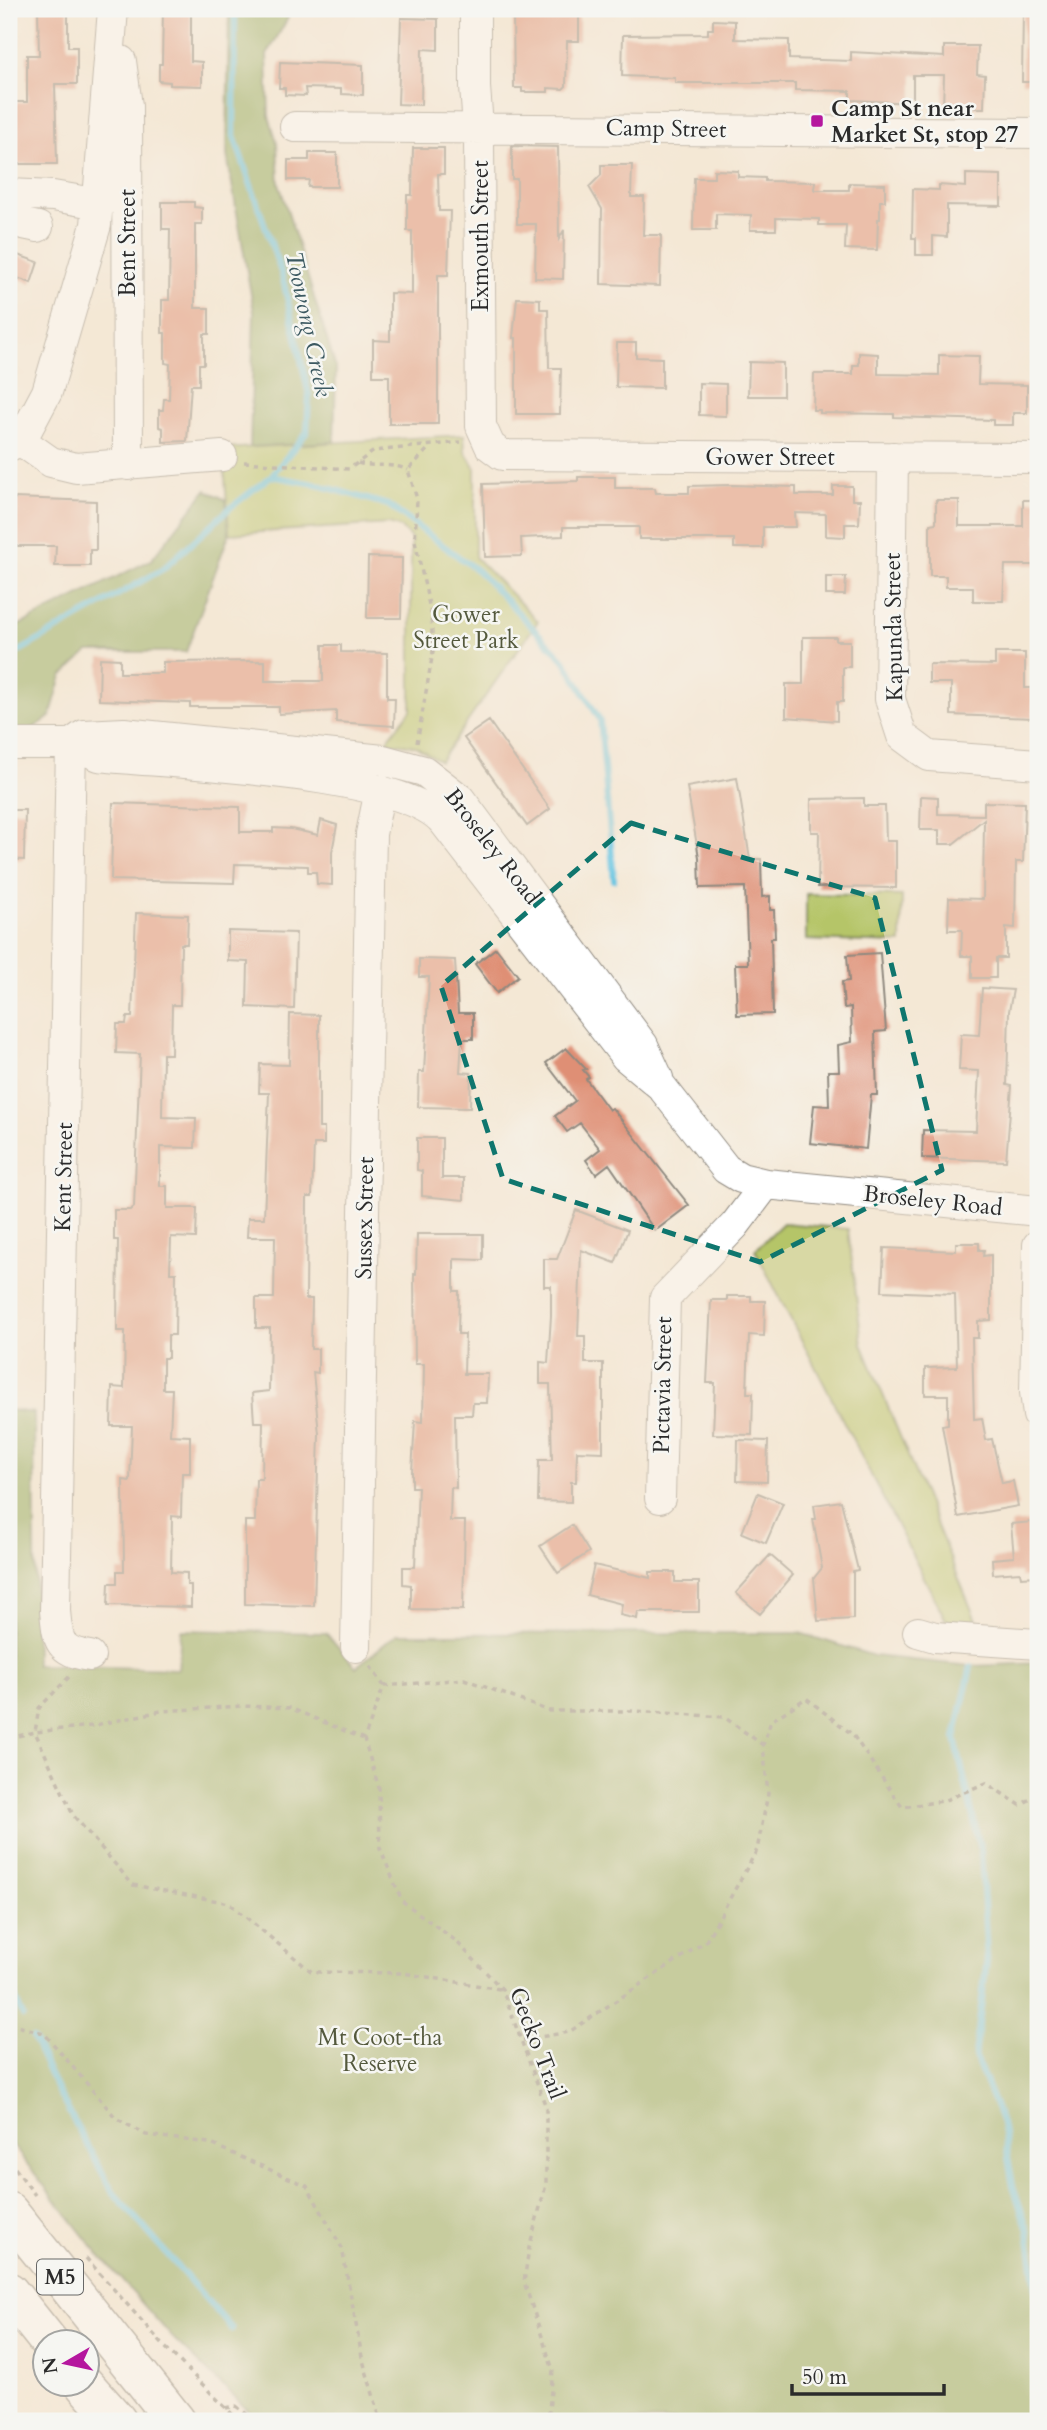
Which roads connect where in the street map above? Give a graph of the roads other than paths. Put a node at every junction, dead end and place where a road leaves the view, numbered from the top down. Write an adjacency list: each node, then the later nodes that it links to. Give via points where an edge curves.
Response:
1 (475, 9): 4 (street, Exmouth Street)
2 (113, 16): 7 (street, Bent Street); 15 (street, Bent Street, via 127,106)
3 (295, 127): 4 (street, Camp Street)
4 (478, 127): 5 (street, Camp Street); 11 (street, Exmouth Street, via 481,426 490,446)
5 (1038, 133)
6 (9, 194): 7 (street)
7 (100, 204): 10 (street, Bent Street, via 47,392)
8 (9, 221): 9 (street)
9 (38, 227)
10 (15, 444): 15 (street, via 67,467)
11 (502, 455): 13 (street, Gower Street)
12 (222, 456): 15 (street)
13 (894, 457): 14 (street, Gower Street); 18 (street, Kapunda Street, via 890,699 902,736 929,757)
14 (1038, 458)
15 (128, 465)
16 (9, 744): 17 (street, Broseley Road)
17 (71, 744): 19 (street, Broseley Road, via 99,756 344,781); 20 (street, Broseley Road, via 77,737 92,734 135,733 383,760 413,766 438,779 469,810 643,1045); 29 (street, Kent Street, via 55,1611 58,1640 70,1653)
18 (1038, 764)
19 (380, 790): 20 (street, Broseley Road, via 439,815 626,1057); 28 (street, Sussex Street, via 371,834)
20 (661, 1086): 21 (street, Broseley Road, via 726,1169)
21 (766, 1184): 22 (street, Broseley Road); 25 (street, Pictavia Street, via 739,1221 665,1298)
22 (1038, 1211)
23 (1038, 1245): 24 (street)
24 (1038, 1415)
25 (660, 1498)
26 (918, 1632): 27 (street)
27 (1038, 1644)
28 (356, 1647)
29 (90, 1656)
30 (25, 2208): 35 (highway, M5)
31 (9, 2292): 32 (highway, M5)
32 (37, 2328)
33 (96, 2398): 34 (highway)
34 (117, 2421)
35 (176, 2421)

